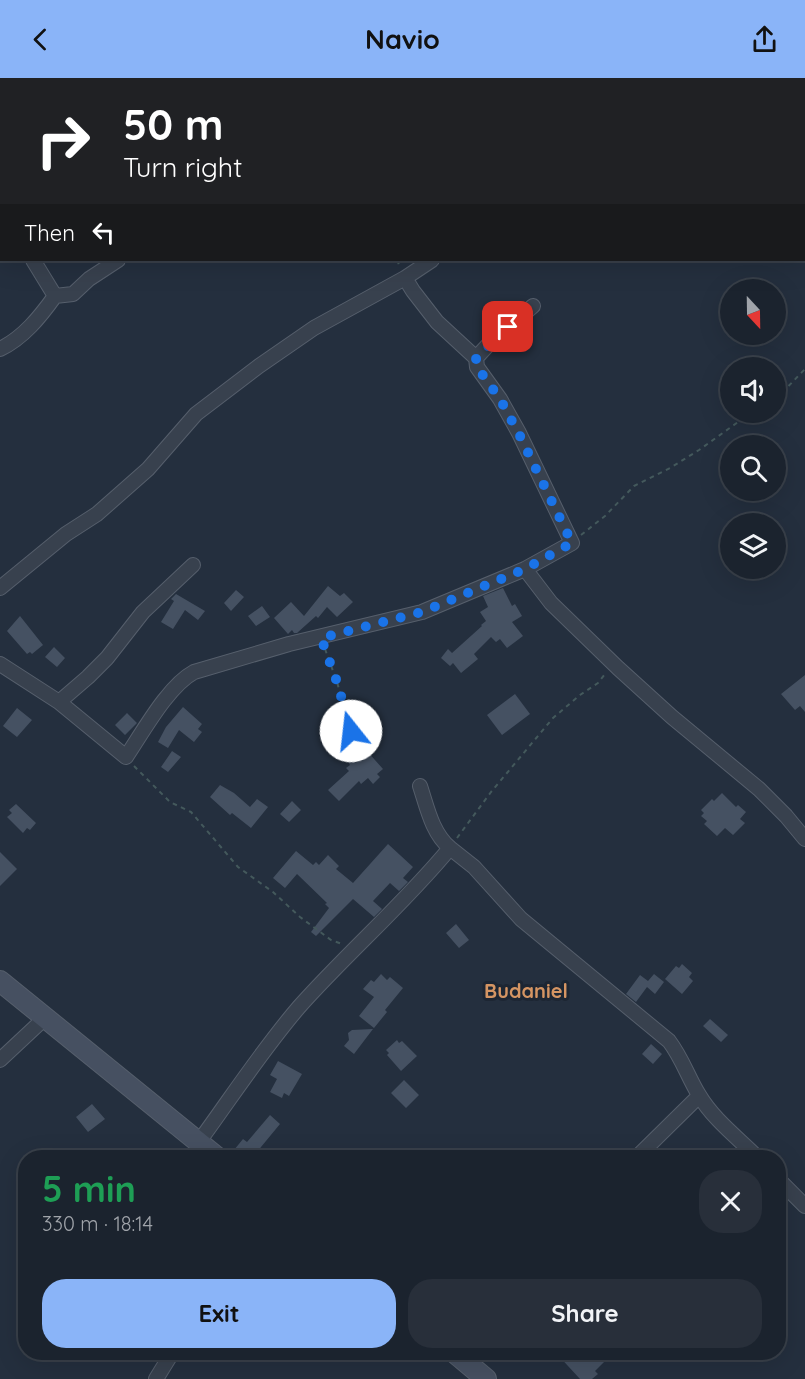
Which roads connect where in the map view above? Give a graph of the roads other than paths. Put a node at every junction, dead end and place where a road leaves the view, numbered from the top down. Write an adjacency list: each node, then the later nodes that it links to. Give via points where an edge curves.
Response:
1 (34, 261): 5 (street)
2 (116, 261): 5 (street, via 73,294)
3 (430, 261): 4 (street)
4 (405, 278): 8 (street, via 437,322); 11 (street, via 314,328 196,414 148,469)
5 (55, 296): 7 (street, via 43,314)
6 (533, 306): 8 (street)
7 (0, 349)
8 (476, 358): 10 (street, via 477,367 519,434 572,543)
9 (193, 565): 13 (street, via 143,612 107,658)
10 (525, 569): 13 (street, via 422,612 194,672 174,687 126,757); 15 (street, via 551,603 618,668 759,789)
11 (0, 588)
12 (0, 664): 13 (street)
13 (59, 702)
14 (420, 786): 16 (street, via 441,841)
15 (805, 839)
16 (450, 848): 20 (street, via 474,867 521,919 669,1041); 21 (street, via 281,1029)
17 (0, 981): 18 (main road)
18 (46, 1017): 19 (street); 21 (main road)
19 (0, 1060)
20 (699, 1096): 23 (street); 24 (street)
21 (198, 1143): 22 (main road)
22 (207, 1150)
23 (644, 1150)
24 (750, 1150)
25 (786, 1187): 26 (street)
26 (805, 1206)
27 (168, 1360): 29 (street)
28 (465, 1360): 30 (main road)
29 (156, 1379)
30 (486, 1379)

